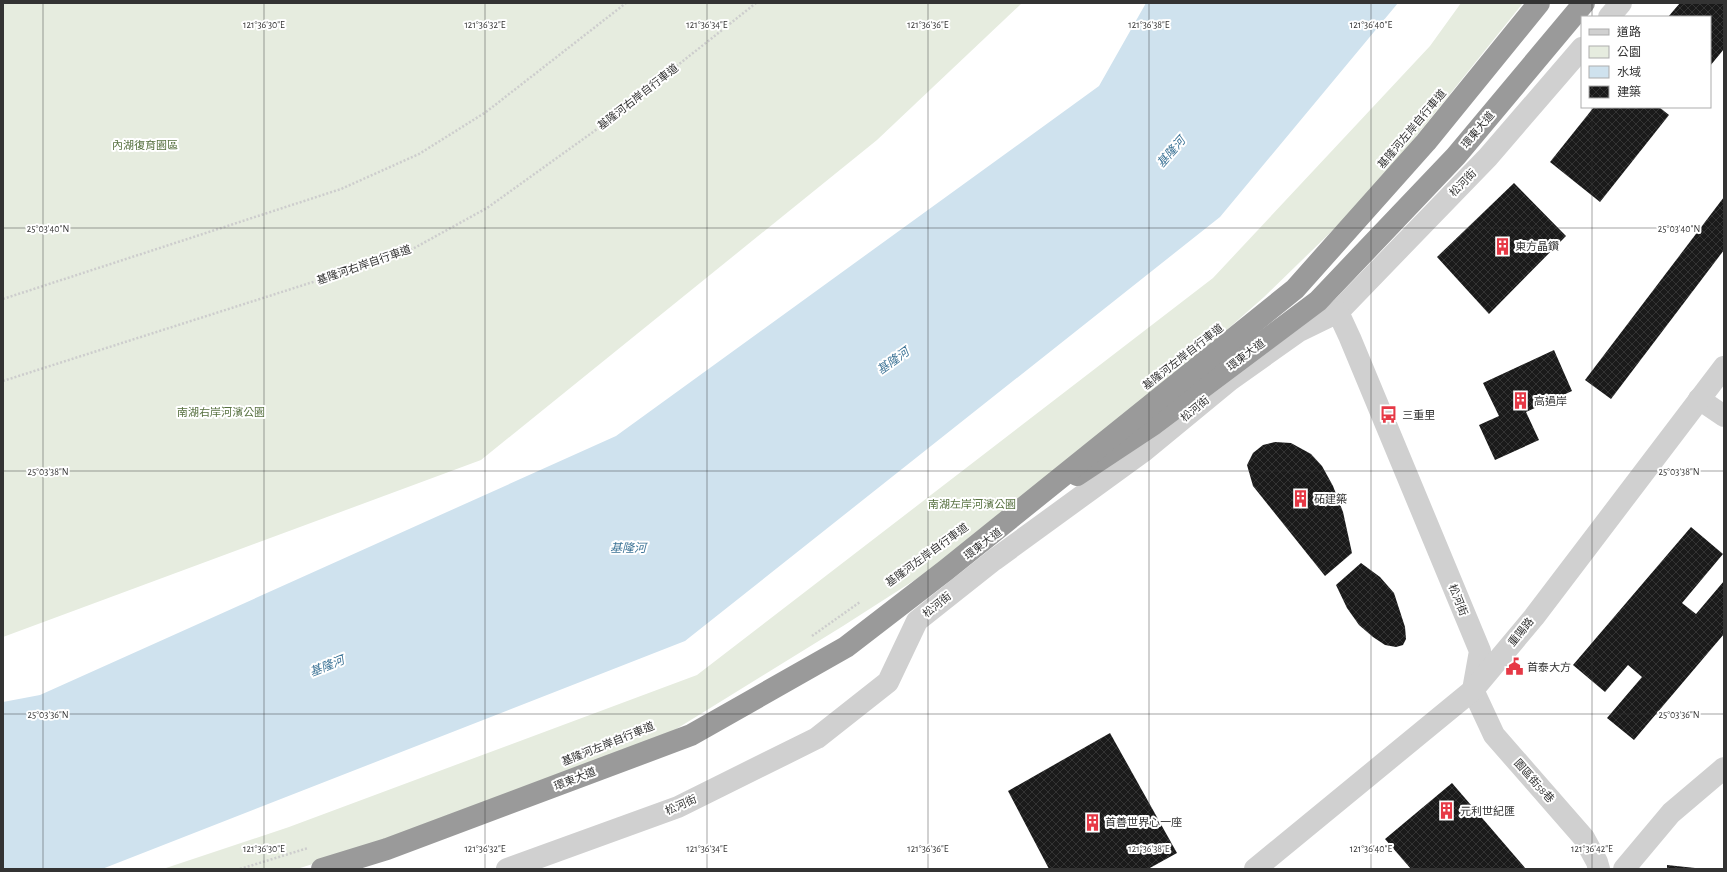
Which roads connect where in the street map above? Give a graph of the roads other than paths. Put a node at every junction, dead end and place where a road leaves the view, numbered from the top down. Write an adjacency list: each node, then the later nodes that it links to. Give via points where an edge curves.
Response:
1 (1539, 3): 12 (highway, 環東大道, bridge, via 1426,142 1295,289 946,570 846,647 691,735 387,849)
2 (1584, 3): 13 (highway, 環東大道, bridge, via 1456,156 1318,301 1154,424 1062,485 872,631 717,724 614,773 472,823)
3 (1621, 3): 4 (street)
4 (1610, 16)
5 (1581, 49): 6 (street, 松河街, via 1488,157)
6 (1338, 312): 10 (street, 松河街, via 1480,651); 14 (street, 松河街, via 1299,332 1230,380 1145,450 994,560 917,621 888,682 816,738 678,807)
7 (1724, 367): 8 (street, 重陽路)
8 (1698, 399): 9 (street); 10 (street, 重陽路, via 1534,617)
9 (1724, 416)
10 (1473, 690): 15 (street, 重陽路); 16 (street, 園區街58巷, via 1494,735 1584,838)
11 (1724, 768): 17 (street, via 1671,813)
12 (322, 869)
13 (327, 869)
14 (507, 869)
15 (1255, 869)
16 (1599, 869)
17 (1624, 869)

